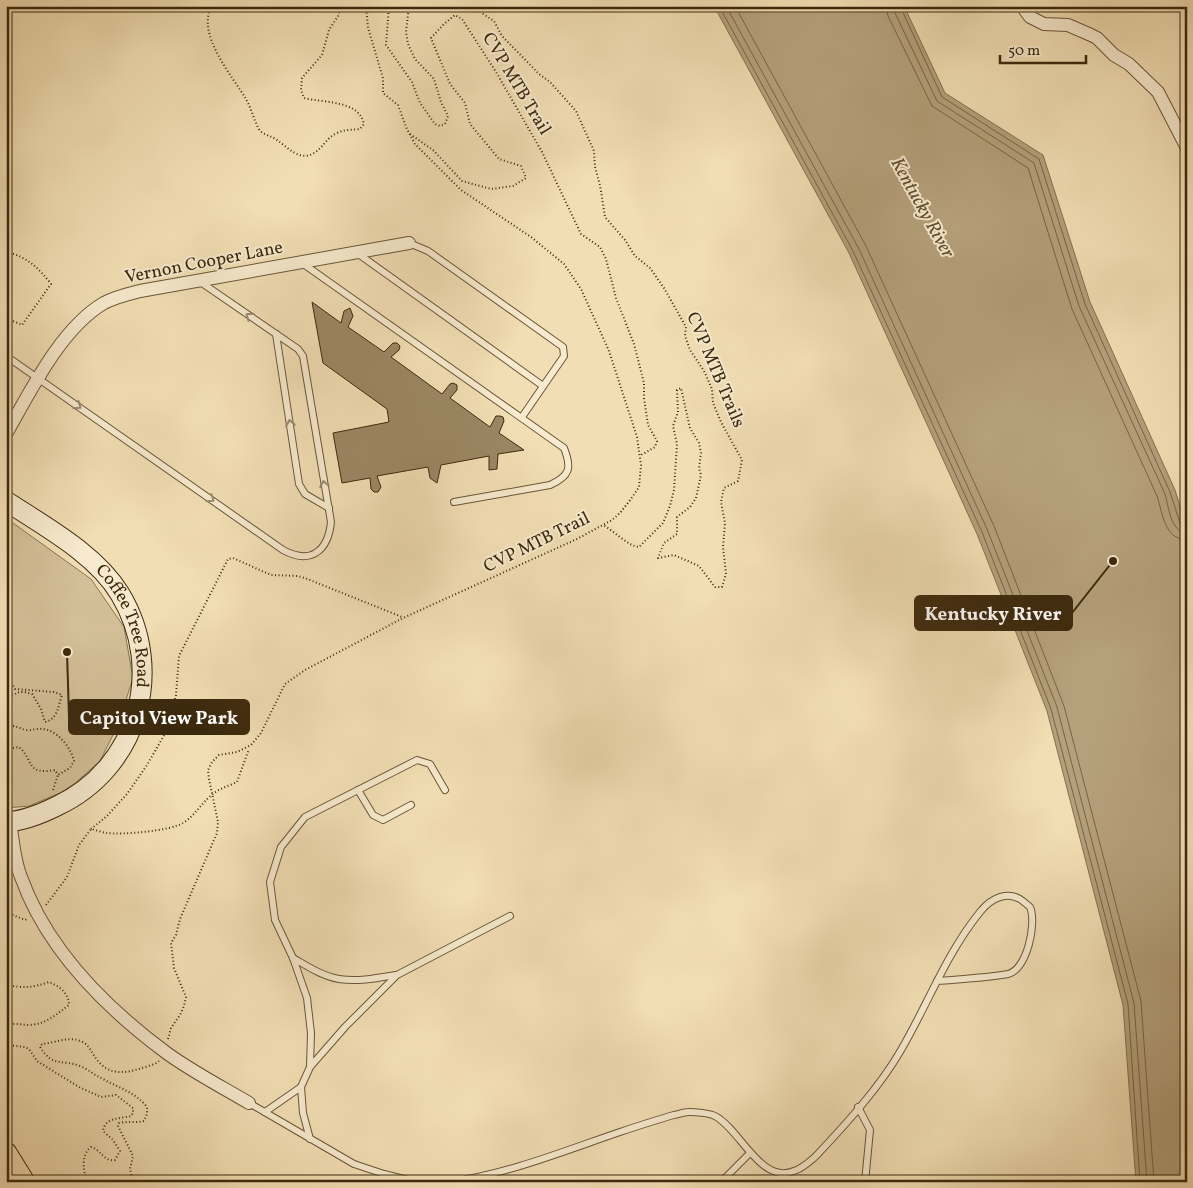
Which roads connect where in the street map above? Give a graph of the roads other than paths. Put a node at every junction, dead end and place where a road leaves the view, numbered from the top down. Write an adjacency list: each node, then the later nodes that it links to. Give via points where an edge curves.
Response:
1 (1022, 6): 2 (street, via 1030,17 1044,24 1068,25 1097,38 1135,70 1158,92)
2 (1187, 148)
3 (409, 243): 4 (street, Vernon Cooper Lane); 10 (lane, via 428,251 562,347 564,356)
4 (355, 253): 5 (street, Vernon Cooper Lane); 10 (lane)
5 (300, 263): 6 (street, Vernon Cooper Lane); 12 (lane)
6 (198, 281): 7 (lane, one-way to 6); 9 (street, Vernon Cooper Lane, via 131,294 105,303 77,326)
7 (276, 334): 16 (lane, one-way to 7, via 303,356); 16 (lane, one-way to 7, via 305,494 299,484)
8 (6, 356): 9 (lane)
9 (38, 378): 11 (street, Vernon Cooper Lane); 13 (street, Vernon Cooper Lane); 16 (lane, one-way to 16, via 294,556 314,555 323,547 330,535)
10 (543, 386): 12 (lane)
11 (6, 414)
12 (522, 417): 15 (lane, via 564,448 569,469 562,479 550,485)
13 (6, 434)
14 (6, 501): 20 (street, Coffee Tree Road, via 84,555 119,592 139,637 143,676 134,721 125,742 106,769 64,803 25,819)
15 (454, 502)
16 (329, 508)
17 (358, 790): 18 (lane, via 417,760 430,764); 19 (lane, via 373,815 383,820); 22 (lane, via 305,818 281,846 270,882 275,920)
18 (445, 790)
19 (410, 805)
20 (8, 821): 27 (street, via 20,876 36,914 55,944 134,1027 169,1055)
21 (510, 916): 23 (lane)
22 (293, 958): 23 (lane, via 338,978 366,980); 25 (lane, via 307,998)
23 (397, 975): 25 (lane)
24 (937, 981): 24 (lane, via 968,926 985,906 1002,895 1018,897 1029,907 1034,927 1024,960 1012,973); 28 (lane, via 900,1052)
25 (310, 1067): 26 (lane)
26 (301, 1087): 29 (lane); 30 (lane)
27 (249, 1103): 29 (lane)
28 (858, 1107): 32 (lane, via 816,1156 793,1172 770,1171); 37 (lane, via 870,1130)
29 (265, 1112): 30 (lane)
30 (310, 1139): 34 (lane, via 354,1164 412,1181)
31 (6, 1153): 33 (main road)
32 (750, 1153): 35 (lane, via 739,1138 714,1116 689,1112 656,1120 510,1170); 36 (lane)
33 (22, 1178)
34 (439, 1182)
35 (449, 1182)
36 (721, 1182)
37 (865, 1182)

